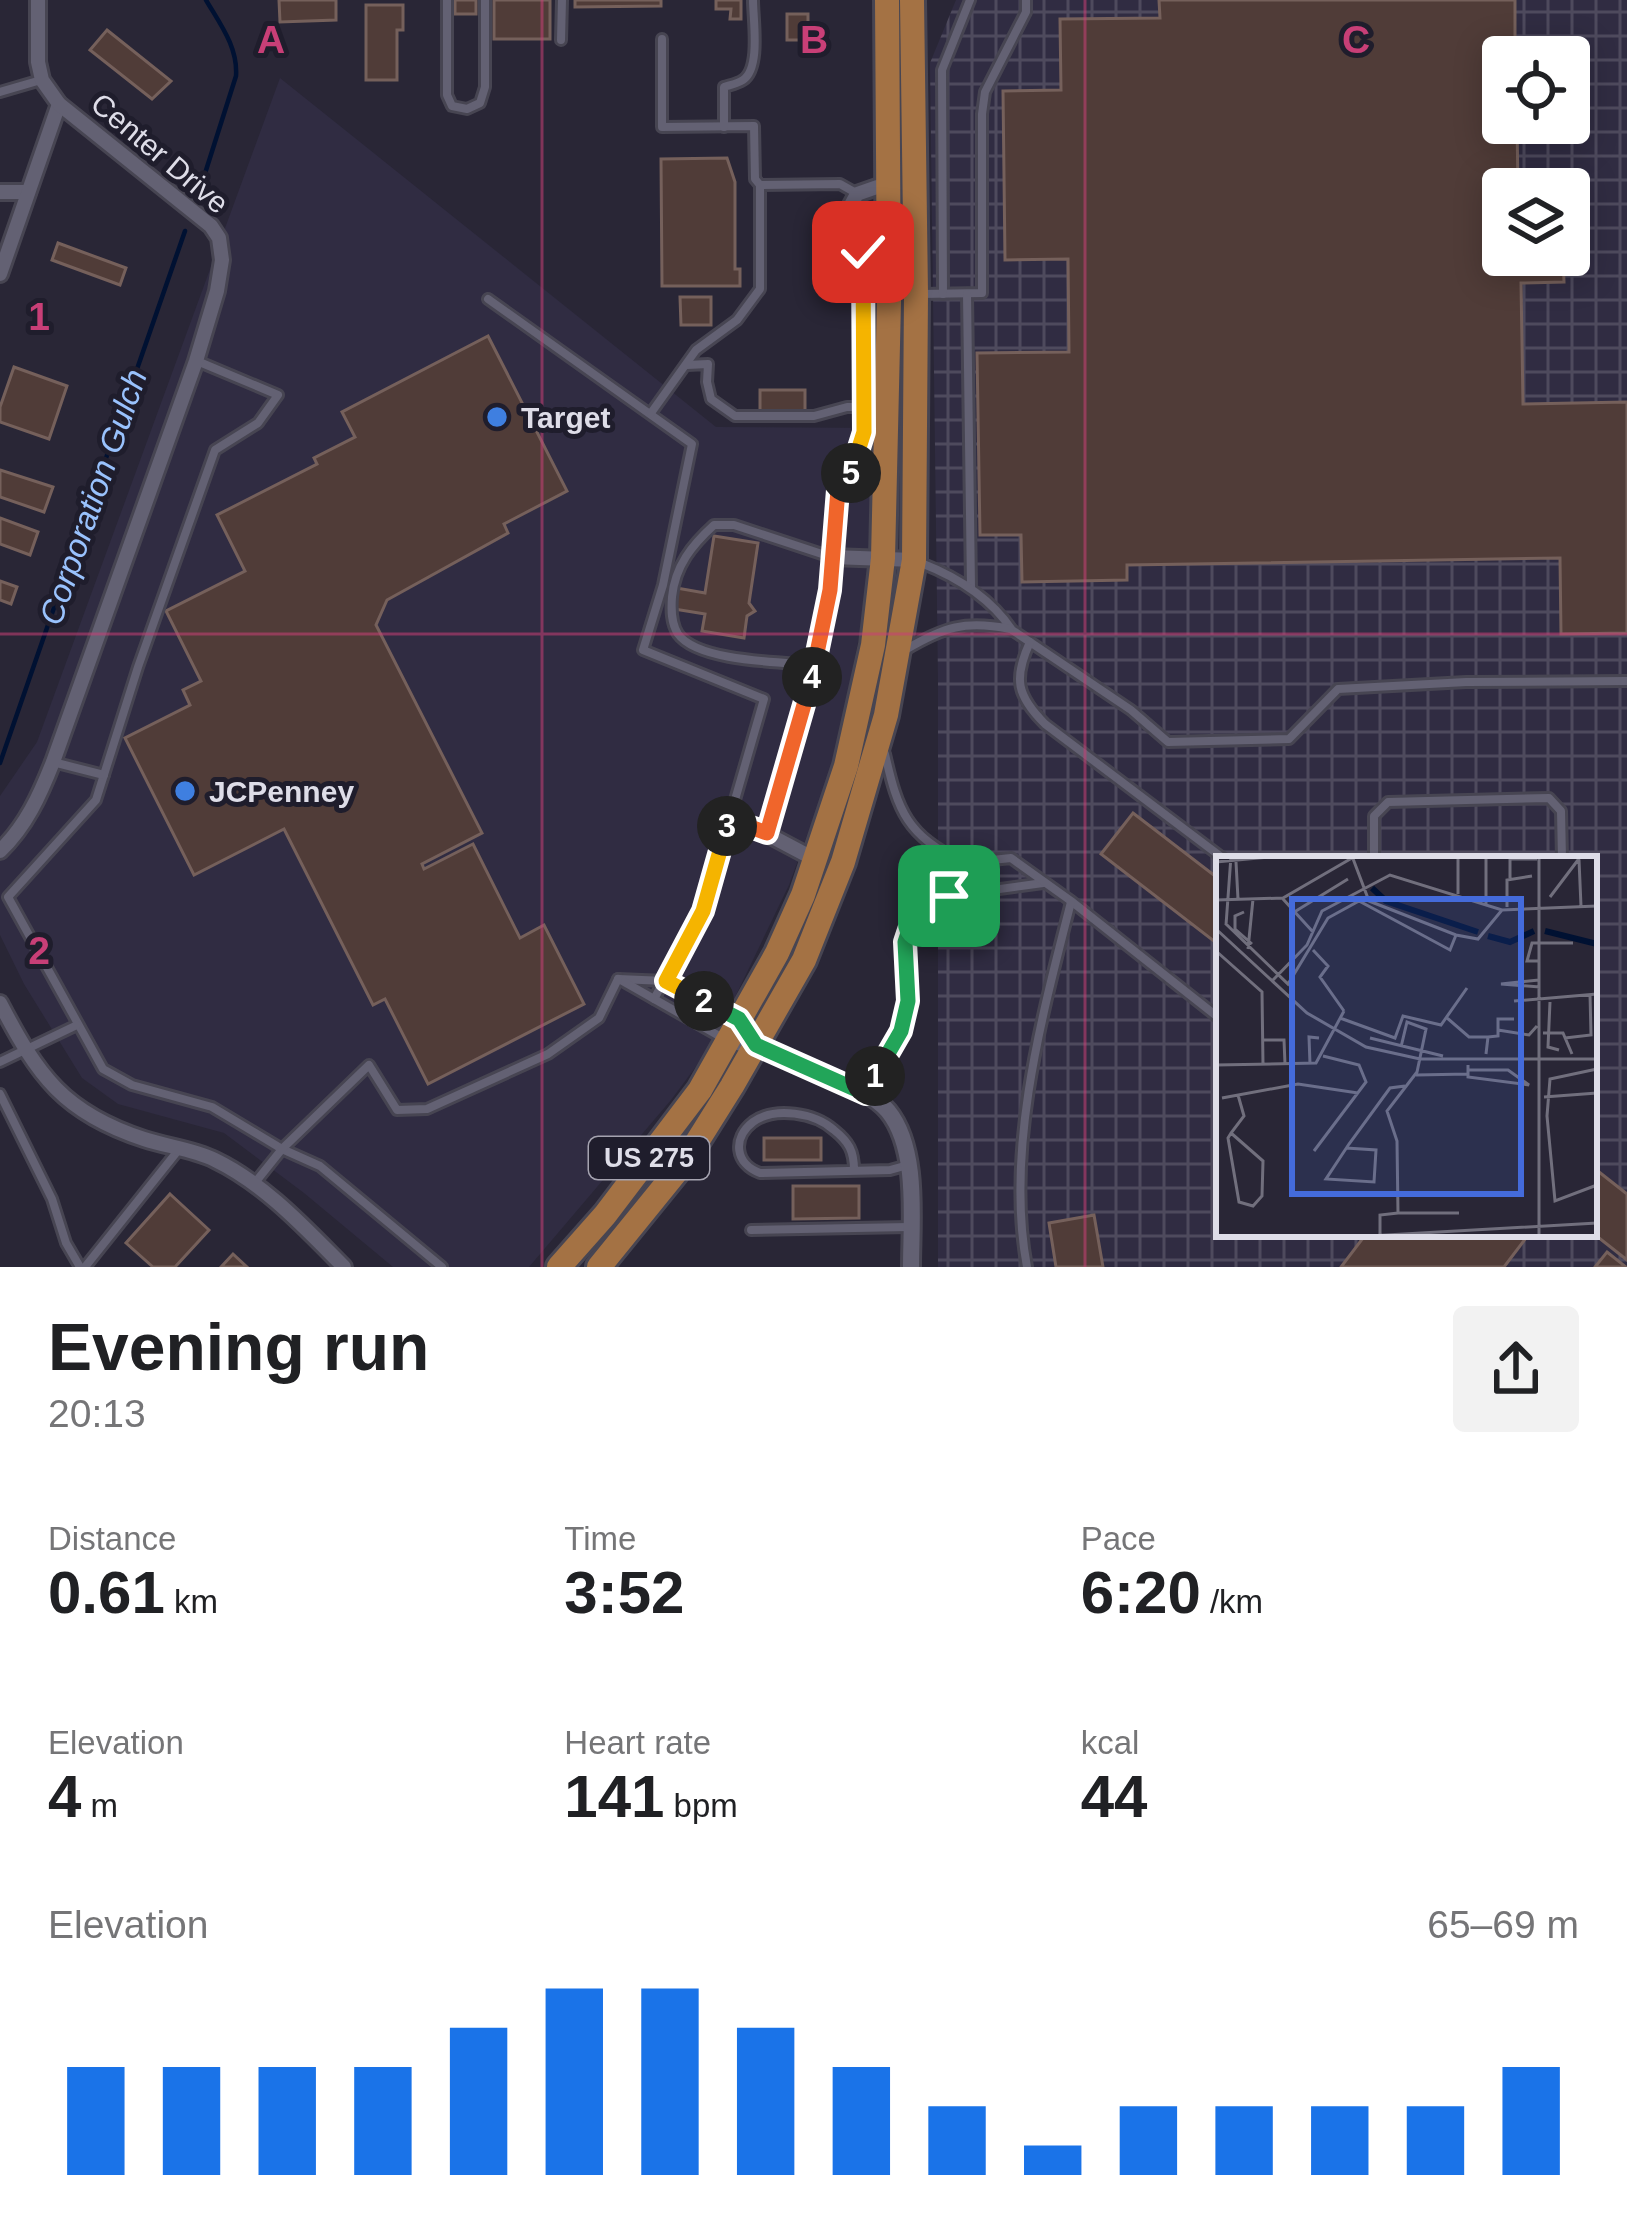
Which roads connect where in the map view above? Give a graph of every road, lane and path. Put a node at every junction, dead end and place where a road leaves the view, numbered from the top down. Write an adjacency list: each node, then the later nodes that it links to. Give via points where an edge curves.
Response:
1 (38, 0): 12 (street)
2 (447, 0): 3 (lane, via 447,95 452,106 467,109 480,103 485,87)
3 (485, 0)
4 (562, 0): 10 (lane)
5 (753, 0): 15 (lane, via 752,70 724,87)
6 (887, 0): 17 (highway, US 275)
7 (911, 0): 22 (highway, US 275)
8 (970, 0): 23 (lane, via 942,70)
9 (1026, 0): 24 (lane, via 985,92 982,293)
10 (561, 40)
11 (662, 40): 15 (lane, via 662,127)
12 (43, 80): 13 (lane); 14 (street)
13 (0, 92)
14 (59, 104): 19 (street); 26 (street, Center Drive, via 219,238 217,291)
15 (724, 127): 16 (lane, via 754,126)
16 (760, 185): 20 (lane, via 840,184); 27 (lane, via 760,290)
17 (889, 187): 20 (street); 31 (highway, US 275)
18 (0, 192): 19 (street)
19 (28, 192): 21 (street)
20 (857, 194): 28 (street, via 851,217 863,252)
21 (0, 274)
22 (916, 294): 23 (lane); 32 (highway, US 275)
23 (944, 294): 24 (lane)
24 (967, 294): 33 (lane)
25 (488, 298): 29 (lane)
26 (196, 361): 40 (street, Center Drive); 41 (lane, via 278,395 258,423 214,450)
27 (687, 365): 28 (lane, via 708,364 711,399 735,416); 29 (lane)
28 (863, 407): 30 (street, via 860,450 838,490)
29 (651, 414): 42 (lane, via 692,444 644,650 764,699)
30 (832, 557): 31 (street); 37 (street); 37 (lane, via 715,525 692,545 674,583 670,613 689,644)
31 (884, 558): 32 (street); 48 (highway, US 275, via 860,710)
32 (914, 560): 33 (lane); 36 (highway, US 275)
33 (971, 589): 34 (lane)
34 (1012, 630): 35 (lane); 36 (lane, via 957,625)
35 (1030, 642): 38 (lane, via 1168,742 1289,739 1338,688); 45 (lane, via 1021,667 1025,704)
36 (898, 653): 39 (highway, US 275)
37 (815, 665): 43 (street)
38 (1627, 681)
39 (880, 737): 49 (lane, via 901,810 936,849); 60 (highway, US 275, via 804,960)
40 (53, 762): 41 (lane); 44 (street, Center Drive, via 32,811)
41 (104, 775): 58 (lane, via 96,800 8,897)
42 (729, 819): 43 (lane); 54 (lane, via 703,911)
43 (767, 833): 48 (street)
44 (0, 851)
45 (1221, 856)
46 (1374, 856): 47 (lane, via 1374,816 1388,802 1549,798 1561,811)
47 (1562, 856)
48 (816, 860): 59 (highway, US 275)
49 (964, 862): 50 (lane, via 1011,858); 52 (lane, via 926,885)
50 (1044, 882): 51 (lane); 52 (lane, via 949,896)
51 (1071, 902): 57 (lane); 78 (lane, via 1026,1118)
52 (913, 918): 64 (lane, via 901,1031)
53 (618, 979): 54 (lane); 55 (lane); 66 (lane, via 599,1018 560,1046 427,1109 397,1111 369,1065)
54 (666, 981): 55 (lane); 59 (lane)
55 (654, 999): 59 (lane)
56 (0, 1003): 61 (street)
57 (1216, 1016)
58 (76, 1024): 61 (lane); 66 (lane, via 103,1069 212,1107)
59 (733, 1030): 60 (street); 75 (highway, US 275, via 700,1090)
60 (756, 1045): 64 (street); 76 (highway, US 275, via 685,1161)
61 (26, 1049): 62 (lane); 65 (street, via 64,1098 104,1126)
62 (0, 1062)
63 (0, 1094): 72 (lane)
64 (866, 1094): 67 (street, via 903,1136)
65 (180, 1148): 69 (street); 72 (lane)
66 (282, 1149): 69 (lane); 74 (lane, via 320,1166)
67 (908, 1165): 68 (lane); 70 (street)
68 (854, 1170): 68 (lane, via 850,1143 806,1114 768,1115 743,1133 746,1169)
69 (253, 1185): 73 (street)
70 (911, 1227): 71 (lane); 77 (street)
71 (751, 1230)
72 (83, 1267)
73 (344, 1267)
74 (442, 1267)
75 (559, 1267)
76 (599, 1267)
77 (911, 1267)
78 (1027, 1267)

